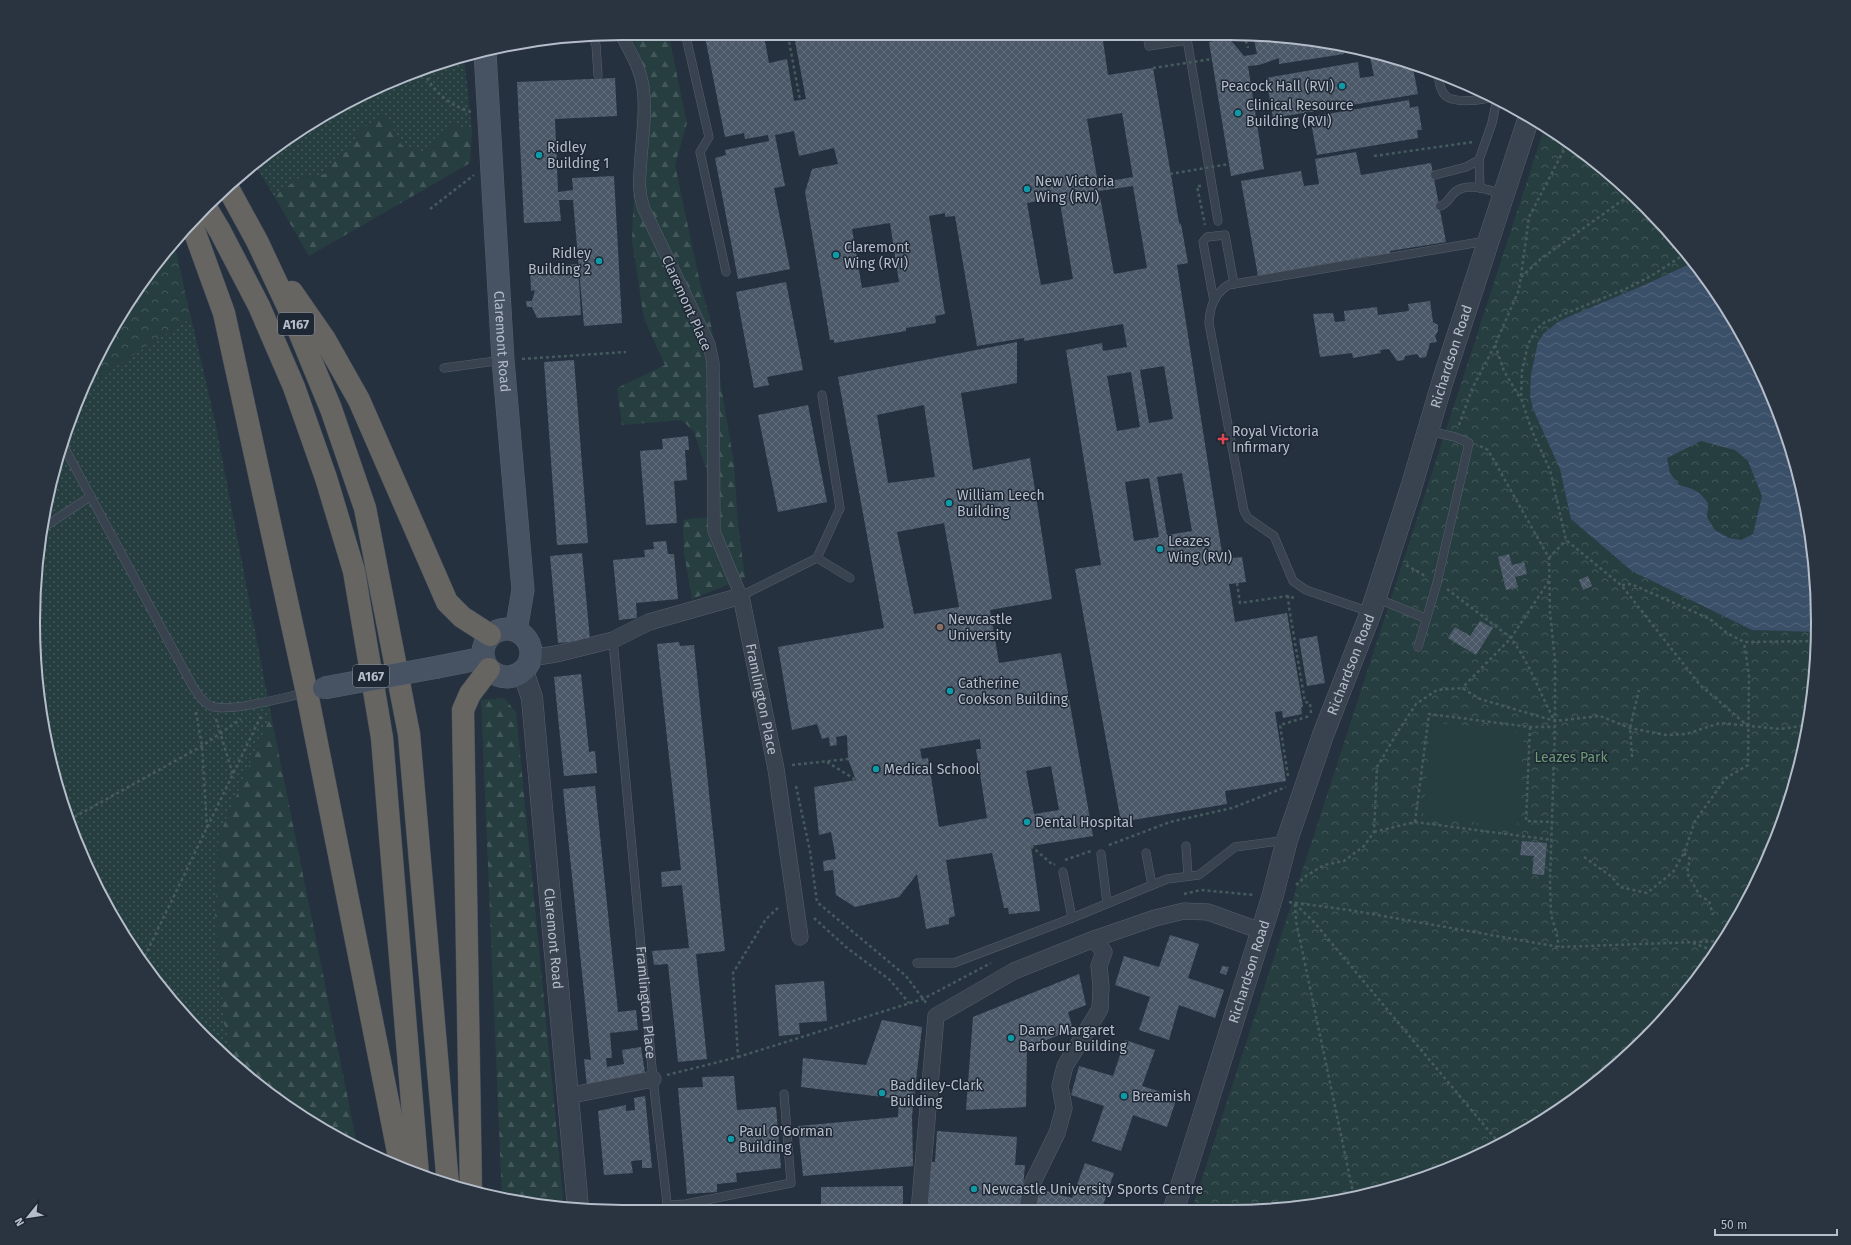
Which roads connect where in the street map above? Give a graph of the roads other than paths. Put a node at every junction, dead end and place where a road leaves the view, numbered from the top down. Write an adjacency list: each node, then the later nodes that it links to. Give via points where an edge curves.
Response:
1 (624, 40): 36 (street, Claremont Place, via 641,75 643,92 639,194 709,344 713,363 714,531)
2 (687, 40): 24 (lane, via 709,137 700,152)
3 (1148, 40): 4 (lane, via 1149,46)
4 (1170, 40)
5 (1188, 40): 20 (lane)
6 (594, 41): 8 (lane)
7 (485, 57): 27 (main road, Claremont Road)
8 (598, 75)
9 (1439, 80): 10 (lane, via 1440,88 1447,97 1454,100)
10 (1482, 98)
11 (1496, 105): 13 (lane)
12 (1527, 123): 17 (street, Richardson Road)
13 (1479, 160): 14 (lane, via 1466,167); 15 (lane)
14 (1435, 175)
15 (1480, 188): 17 (lane); 18 (lane, via 1457,190)
16 (230, 192): 22 (highway, A167)
17 (1504, 195): 23 (street, Richardson Road)
18 (1440, 206)
19 (209, 213): 63 (highway, A167, via 259,306 294,387 326,478 354,571 382,738)
20 (1218, 221)
21 (194, 229): 45 (highway, via 224,313)
22 (257, 241): 40 (highway, via 324,338 358,400 447,602 462,617); 64 (highway, A167, via 296,324 331,409 365,508 409,734)
23 (1490, 241): 25 (lane); 30 (street, Richardson Road)
24 (726, 272)
25 (1234, 284): 26 (lane, via 1220,291); 26 (lane, via 1225,235 1207,238 1203,242)
26 (1214, 301): 37 (lane, via 1210,309 1209,322 1244,511 1248,518 1274,536 1293,581 1306,590)
27 (503, 360): 28 (lane); 39 (main road, Claremont Road, via 523,590)
28 (444, 368)
29 (822, 395): 34 (lane, via 840,508)
30 (1428, 431): 37 (street, Richardson Road); 38 (lane, via 1469,443 1436,583)
31 (66, 451): 32 (lane)
32 (91, 496): 33 (lane); 45 (lane, via 200,697 210,705 224,708)
33 (48, 525)
34 (817, 558): 35 (lane); 36 (lane)
35 (850, 578)
36 (741, 596): 41 (street, via 649,622); 56 (street, Framlington Place, via 776,769)
37 (1373, 605): 38 (lane); 46 (street, Richardson Road)
38 (1425, 618): 42 (lane)
39 (516, 631): 40 (main road, via 502,629); 44 (main road, via 523,635 531,650)
40 (490, 635): 43 (main road, via 485,642)
41 (613, 640): 44 (street); 59 (lane, Framlington Place)
42 (1418, 647)
43 (486, 664): 44 (main road, via 502,677 517,675); 45 (main road, bridge, via 438,667); 65 (highway, via 463,710)
44 (527, 664): 61 (street, Claremont Road)
45 (316, 690): 62 (highway)
46 (1286, 840): 51 (lane, via 1235,847 1199,875); 55 (street, Richardson Road)
47 (1186, 846): 51 (lane)
48 (1100, 852): 53 (lane)
49 (1146, 853): 52 (lane)
50 (1063, 872): 54 (lane)
51 (1188, 876): 52 (lane, via 1167,879)
52 (1152, 885): 53 (lane)
53 (1107, 903): 54 (lane)
54 (1072, 918): 58 (lane, via 954,963)
55 (1261, 931): 57 (street, via 1208,912 1184,911); 71 (street, Richardson Road)
56 (800, 937)
57 (1094, 939): 69 (street, via 1014,971 936,1016); 70 (street, via 1104,952 1099,966 1100,1009 1065,1066 1060,1086 1064,1108 1057,1132 1032,1184)
58 (917, 962)
59 (653, 1079): 61 (street); 67 (lane, Framlington Place)
60 (784, 1094): 68 (lane, via 791,1183)
61 (567, 1096): 66 (street, Claremont Road)
62 (400, 1161)
63 (417, 1167)
64 (447, 1178)
65 (471, 1185)
66 (578, 1203)
67 (667, 1205)
68 (681, 1205)
69 (920, 1205)
70 (1028, 1205)
71 (1175, 1205)

